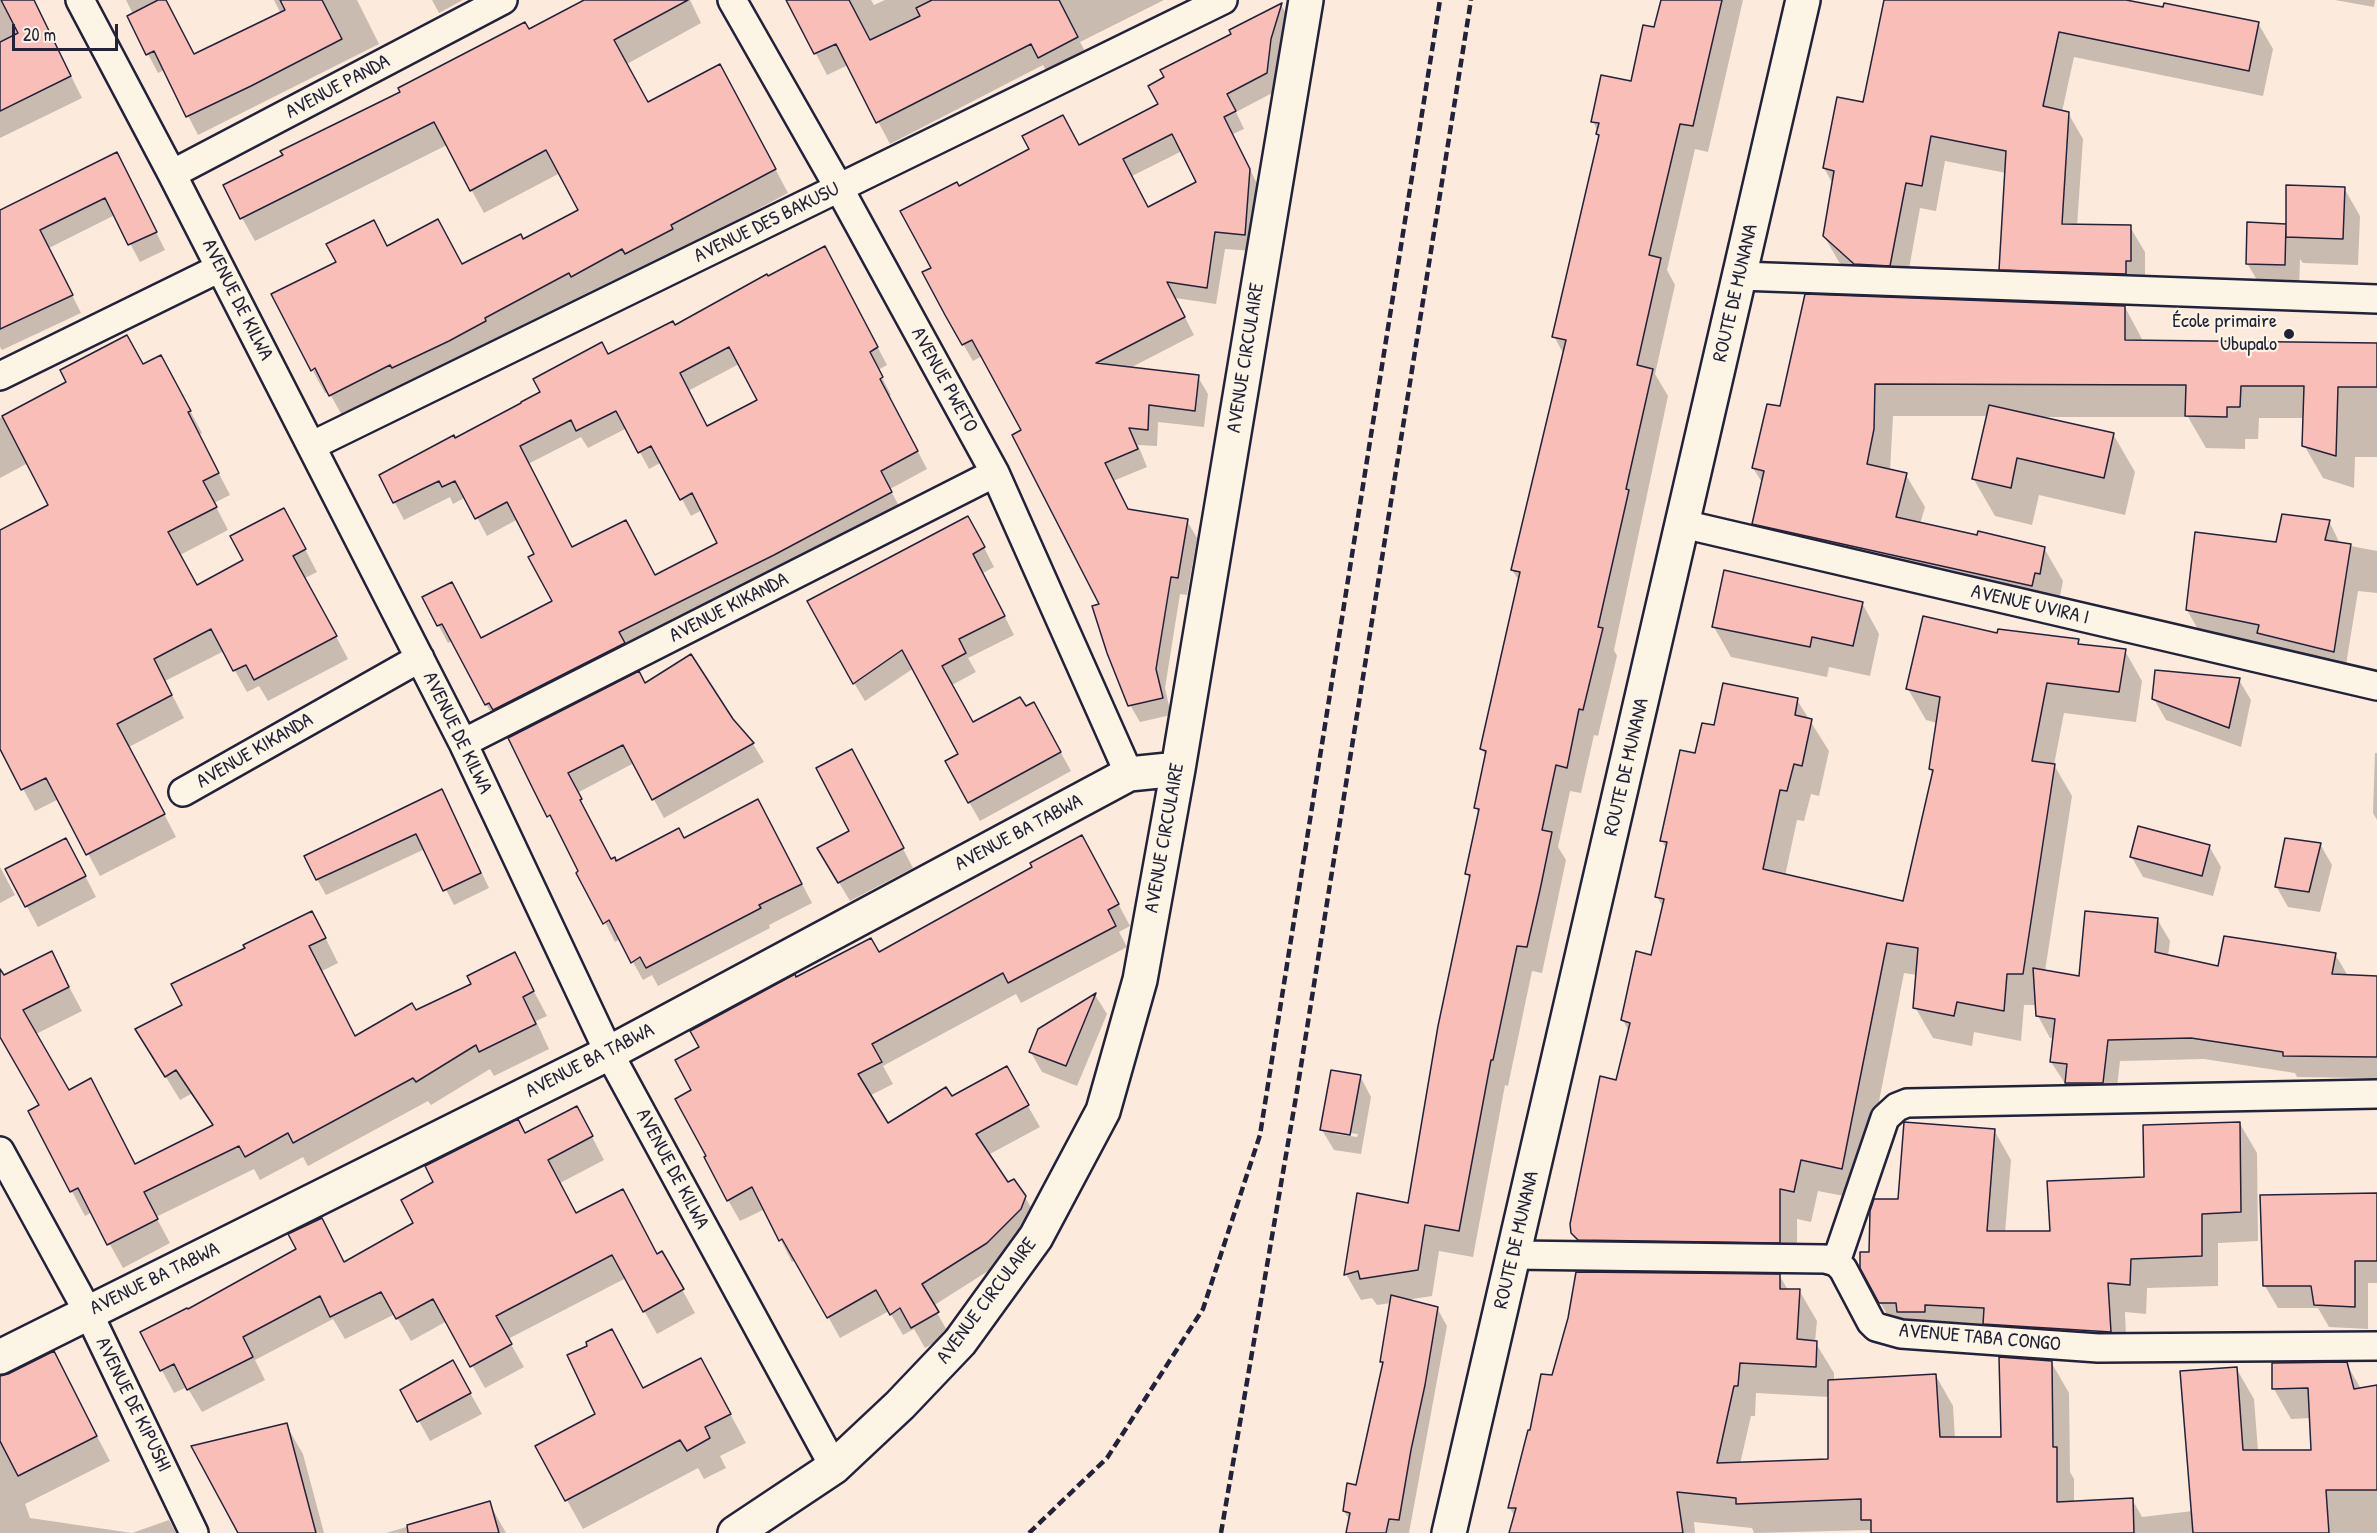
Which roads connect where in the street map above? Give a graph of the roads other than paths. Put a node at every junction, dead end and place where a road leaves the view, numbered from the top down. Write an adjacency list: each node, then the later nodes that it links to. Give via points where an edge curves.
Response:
1 (80, 0): 7 (street, AVENUE DE KILWA)
2 (504, 0): 7 (street, AVENUE PANDA)
3 (732, 0): 8 (street, AVENUE PWETO)
4 (1222, 0): 8 (street, AVENUE DES BAKUSU)
5 (1306, 0): 19 (street, AVENUE CIRCULAIRE)
6 (1803, 0): 10 (street, ROUTE DE MUNANA)
7 (172, 174): 9 (street, AVENUE DE KILWA)
8 (839, 188): 13 (street, AVENUE DES BAKUSU); 14 (street, AVENUE PWETO)
9 (220, 268): 12 (street); 13 (street, AVENUE DE KILWA)
10 (1740, 276): 11 (street); 15 (street, ROUTE DE MUNANA)
11 (2377, 299)
12 (0, 376)
13 (311, 446): 16 (street, AVENUE DE KILWA)
14 (995, 473): 18 (street, AVENUE KIKANDA); 20 (street, AVENUE PWETO)
15 (1683, 524): 17 (street, AVENUE UVIRA I); 25 (street, ROUTE DE MUNANA)
16 (420, 658): 18 (street, AVENUE DE KILWA); 21 (street, AVENUE KIKANDA)
17 (2377, 687)
18 (463, 743): 22 (street, AVENUE DE KILWA)
19 (1178, 769): 20 (street, AVENUE BA TABWA); 30 (street, AVENUE CIRCULAIRE, via 1140,980 1103,1111 1036,1237 960,1342 900,1406)
20 (1129, 774): 22 (street, AVENUE BA TABWA)
21 (183, 792)
22 (609, 1053): 27 (street, AVENUE BA TABWA); 30 (street, AVENUE DE KILWA)
23 (2377, 1094): 26 (street, via 1907,1103 1885,1118)
24 (0, 1151): 27 (street, AVENUE DE KIPUSHI)
25 (1513, 1255): 26 (street, via 1810,1257); 33 (street, ROUTE DE MUNANA)
26 (1836, 1262): 28 (street, AVENUE TABA CONGO, via 1871,1322 1901,1334 2098,1348)
27 (88, 1312): 29 (street, AVENUE BA TABWA); 31 (street, AVENUE DE KIPUSHI)
28 (2377, 1346)
29 (0, 1357)
30 (834, 1467): 32 (street, AVENUE CIRCULAIRE)
31 (194, 1533)
32 (735, 1533)
33 (1449, 1533)

